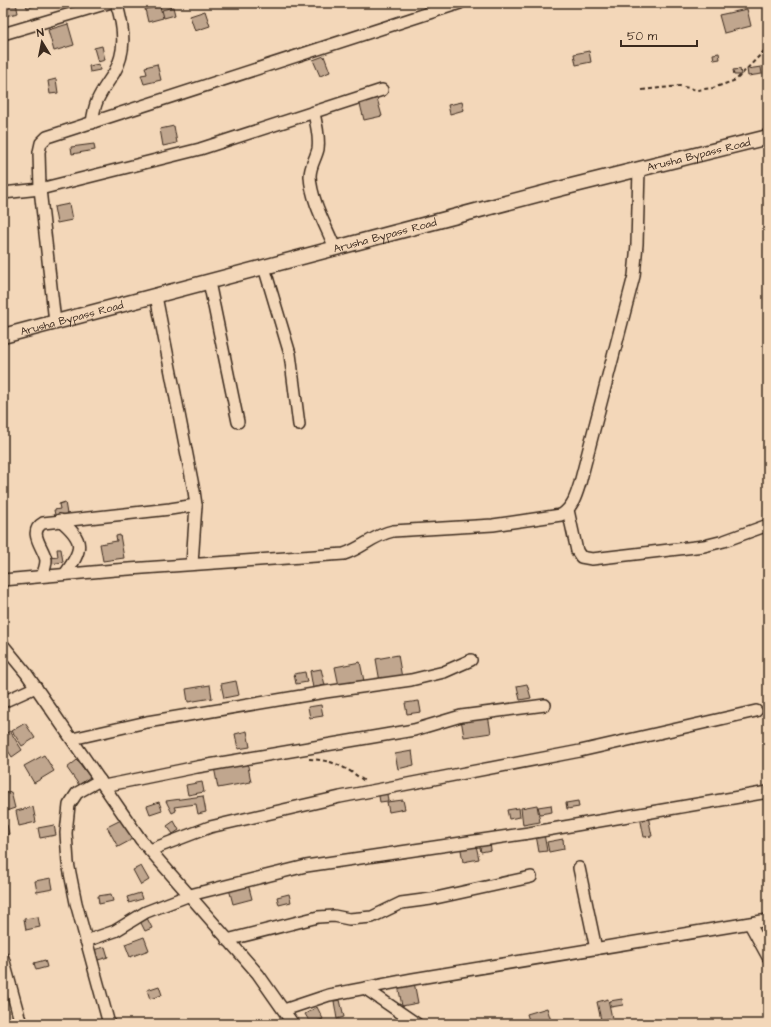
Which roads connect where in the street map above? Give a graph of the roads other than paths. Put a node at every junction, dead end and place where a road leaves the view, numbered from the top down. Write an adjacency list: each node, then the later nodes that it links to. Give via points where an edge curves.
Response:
1 (108, 3): 4 (street)
2 (116, 3): 7 (street, via 122,19 124,36 121,56 96,99)
3 (460, 3): 7 (street)
4 (3, 34)
5 (382, 90): 6 (street)
6 (314, 113): 10 (street, via 200,149); 12 (street, via 318,149 310,175 317,204)
7 (92, 123): 10 (street, via 47,137 41,143 38,152)
8 (768, 137): 9 (main road, Arusha Bypass Road)
9 (639, 169): 12 (main road, Arusha Bypass Road); 21 (street, via 634,276 593,437 574,502)
10 (40, 190): 11 (street); 16 (street)
11 (3, 193)
12 (335, 248): 13 (main road, Arusha Bypass Road)
13 (264, 267): 14 (main road, Arusha Bypass Road); 19 (street, via 290,354)
14 (209, 282): 15 (main road, Arusha Bypass Road); 18 (street)
15 (156, 296): 16 (main road, Arusha Bypass Road); 20 (street)
16 (55, 322): 17 (main road, Arusha Bypass Road)
17 (3, 336)
18 (238, 422)
19 (299, 425)
20 (196, 505): 22 (street); 24 (street)
21 (568, 510): 23 (street, via 577,551 581,557 592,559 704,546); 24 (street, via 561,515 548,518 506,524 393,531 380,534 357,550 344,554)
22 (60, 520): 25 (street, via 75,534 80,546 79,554); 26 (street, via 43,523 36,528 37,539 46,561)
23 (768, 525)
24 (192, 564): 25 (street)
25 (65, 574): 26 (street)
26 (42, 576): 27 (street)
27 (3, 580)
28 (3, 645): 30 (street)
29 (472, 660): 34 (street, via 444,672 411,680 147,722)
30 (36, 687): 31 (street); 34 (street)
31 (3, 702)
32 (545, 705): 35 (street, via 461,716 414,730)
33 (756, 711): 37 (street, via 580,751 377,789 210,827)
34 (72, 739): 35 (street)
35 (102, 783): 37 (street); 44 (street, via 77,793 69,805 66,833 68,863)
36 (768, 792): 40 (street, via 529,834 306,866)
37 (150, 850): 40 (street)
38 (579, 868): 45 (street)
39 (531, 877): 43 (street, via 401,903 372,917 318,917)
40 (190, 895): 43 (street); 44 (street, via 146,912 115,931)
41 (768, 920): 42 (street)
42 (750, 924): 45 (street); 46 (street)
43 (227, 940): 49 (street, via 258,974)
44 (86, 941): 51 (street)
45 (596, 949): 48 (street)
46 (768, 957)
47 (3, 958): 50 (street)
48 (366, 989): 49 (street, via 329,995); 53 (street)
49 (284, 1010): 52 (street)
50 (22, 1024)
51 (109, 1024)
52 (293, 1024)
53 (417, 1024)

